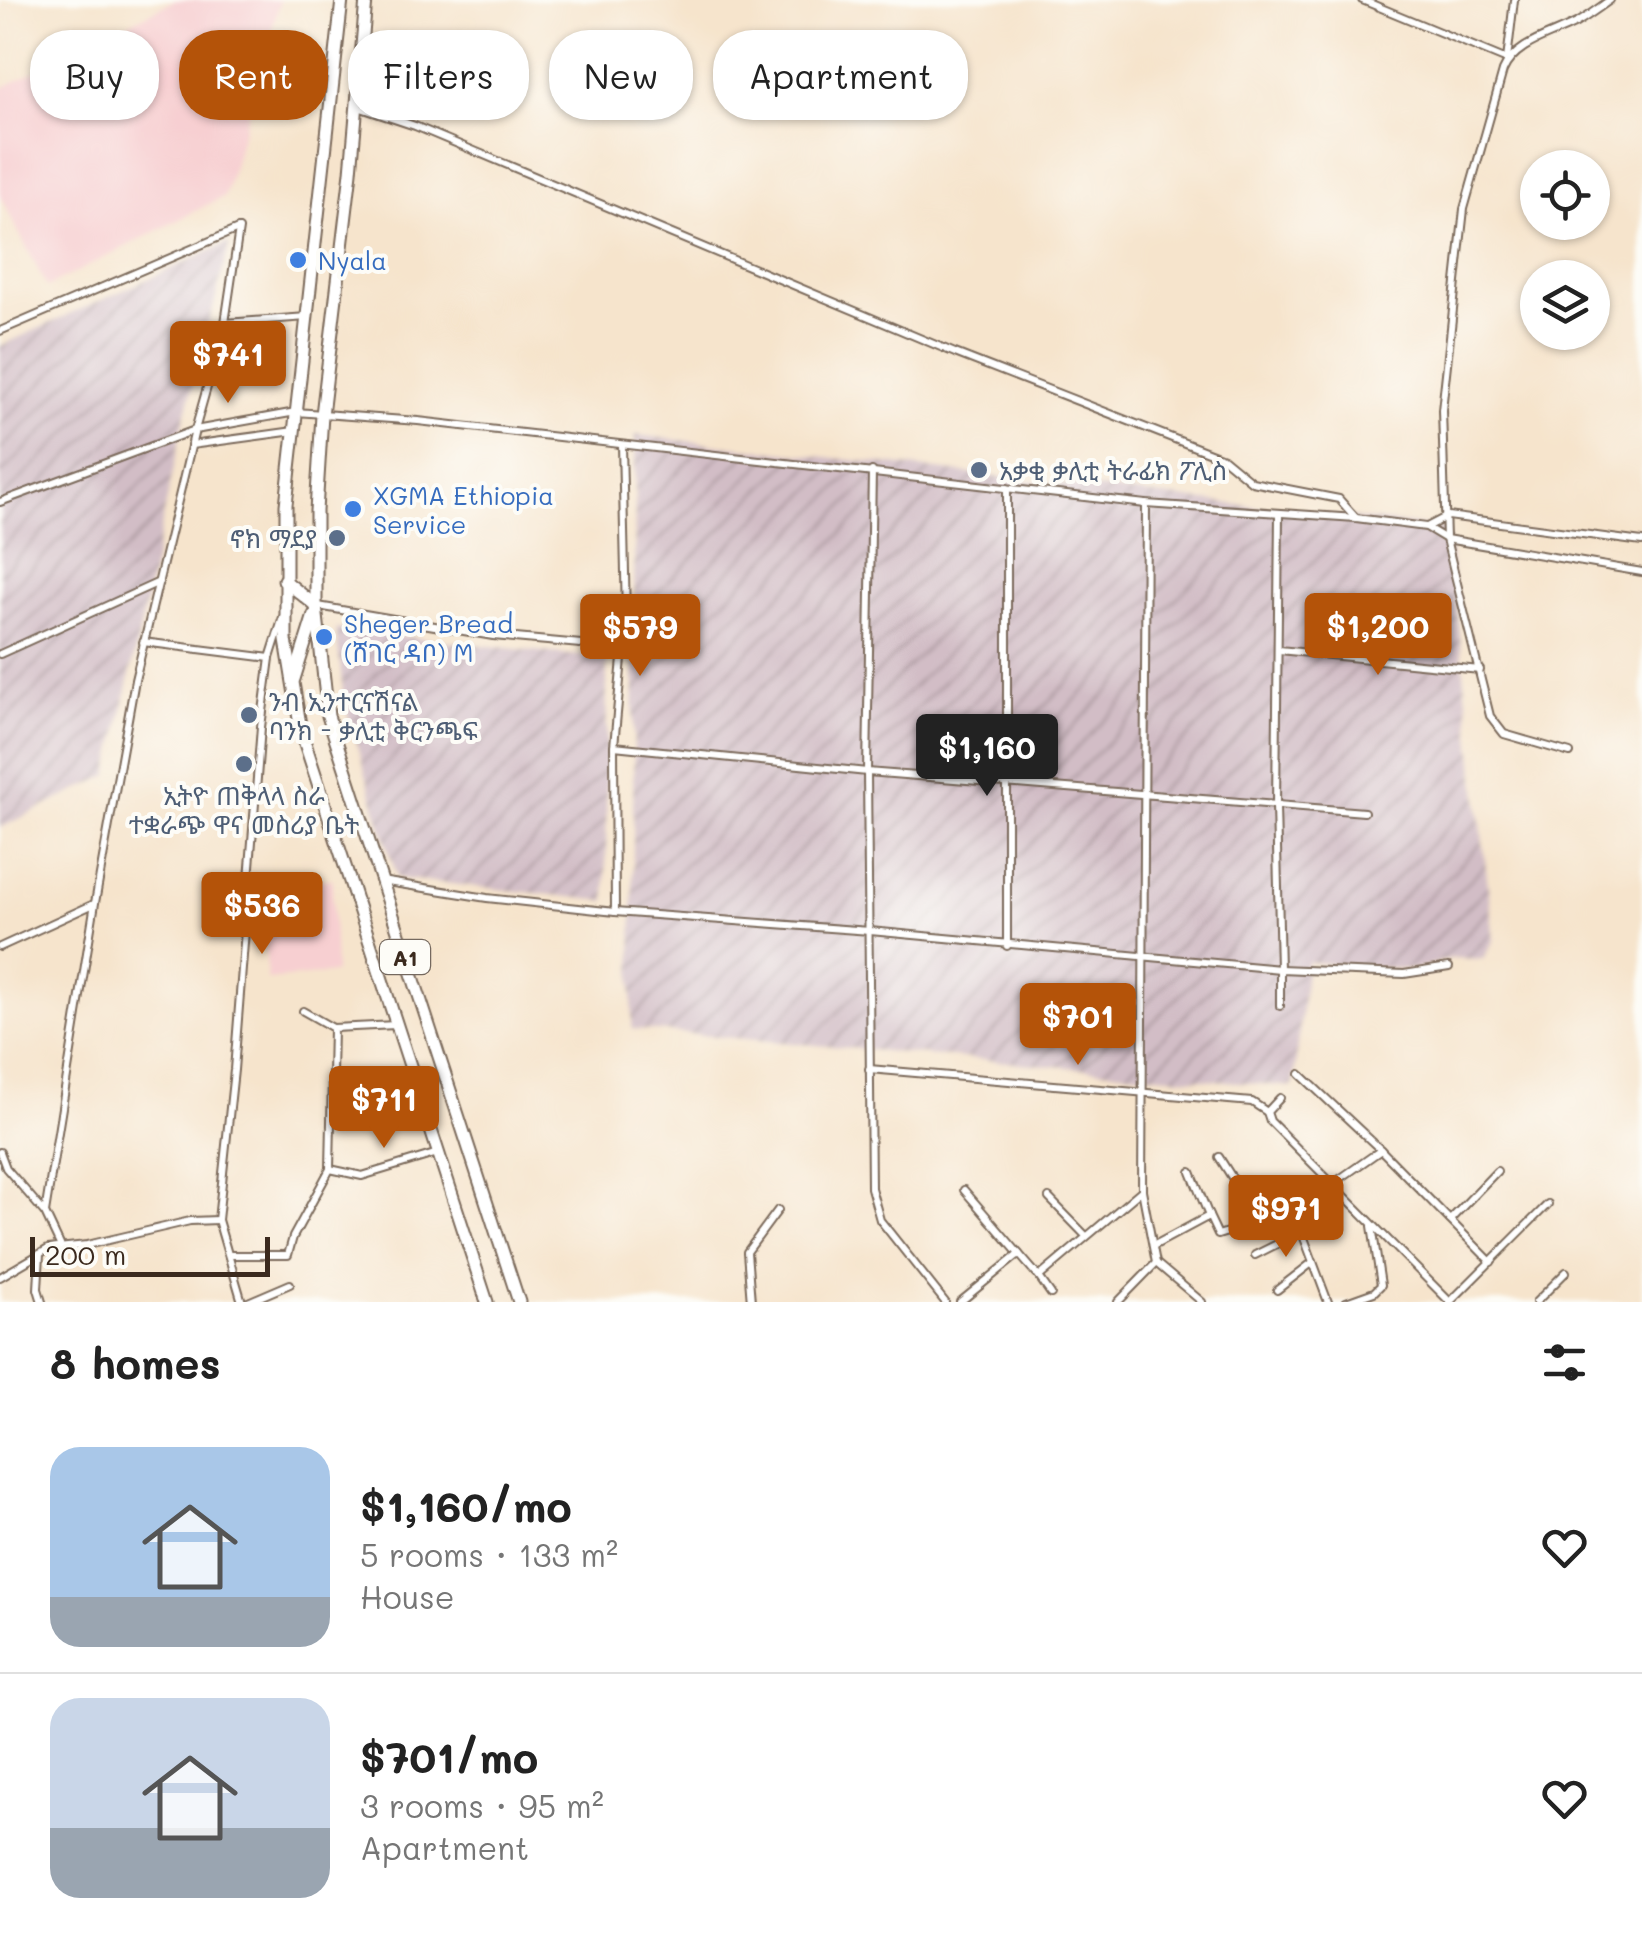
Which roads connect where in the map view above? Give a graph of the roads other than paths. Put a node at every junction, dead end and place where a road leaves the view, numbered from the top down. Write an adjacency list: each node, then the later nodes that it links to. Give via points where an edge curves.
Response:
1 (342, 0): 11 (main road, A1)
2 (366, 0): 7 (main road, A1)
3 (1362, 0): 6 (street)
4 (1514, 0): 8 (street)
5 (1610, 0): 8 (street)
6 (1381, 4): 8 (street)
7 (363, 30)
8 (1507, 60): 25 (street, via 1461,229 1442,410)
9 (355, 120): 15 (main road, A1)
10 (397, 120): 26 (street, via 1223,458 1252,482 1339,499)
11 (308, 316): 12 (street); 14 (main road, A1)
12 (225, 322): 13 (street, via 239,229); 16 (street)
13 (0, 331)
14 (296, 412): 15 (street); 16 (street); 17 (main road, A1)
15 (322, 415): 19 (street); 33 (main road, A1)
16 (194, 430): 18 (street); 22 (street)
17 (294, 431): 18 (street); 31 (main road, A1)
18 (191, 445): 32 (street)
19 (622, 445): 20 (street); 36 (street)
20 (872, 470): 21 (street); 44 (street)
21 (1007, 488): 23 (street); 45 (street)
22 (0, 502)
23 (1146, 504): 24 (street); 46 (street)
24 (1280, 514): 26 (street); 37 (street)
25 (1448, 516): 27 (street); 28 (street); 29 (street)
26 (1356, 518): 27 (street)
27 (1426, 527): 28 (street)
28 (1446, 539): 30 (street); 40 (street)
29 (1642, 542)
30 (1642, 572)
31 (284, 580): 33 (main road); 34 (main road, A1)
32 (160, 581): 35 (street); 38 (street)
33 (316, 606): 36 (street, via 493,636); 41 (main road, A1); 49 (main road, A1, via 328,716)
34 (286, 609): 39 (street); 41 (main road, A1)
35 (143, 642): 39 (street); 50 (street)
36 (625, 648): 42 (street)
37 (1279, 650): 40 (street); 47 (street)
38 (0, 654)
39 (270, 658): 84 (street)
40 (1480, 670): 43 (street, via 1499,731)
41 (292, 688): 60 (main road, A1)
42 (614, 746): 44 (street); 51 (street)
43 (1570, 753)
44 (867, 772): 45 (street); 52 (street)
45 (1007, 782): 46 (street); 53 (street)
46 (1143, 795): 47 (street); 55 (street)
47 (1276, 806): 48 (street); 57 (street)
48 (1364, 812)
49 (380, 880): 51 (street); 109 (main road, A1)
50 (95, 903): 54 (street); 82 (street)
51 (615, 912): 52 (street)
52 (870, 931): 53 (street); 62 (street)
53 (1007, 946): 55 (street)
54 (0, 947)
55 (1144, 958): 57 (street); 64 (street)
56 (1449, 968): 57 (street, via 1404,974)
57 (1280, 969): 58 (street)
58 (1280, 1006)
59 (303, 1011): 61 (street)
60 (396, 1025): 61 (street); 69 (main road, A1)
61 (334, 1028): 72 (street)
62 (869, 1069): 64 (street); 111 (street, via 876,1211)
63 (1300, 1074): 67 (street)
64 (1143, 1092): 66 (street, via 1252,1102); 77 (street)
65 (1280, 1098): 66 (street)
66 (1268, 1112): 75 (street)
67 (1381, 1150): 75 (street); 86 (street)
68 (0, 1152): 71 (street)
69 (438, 1153): 72 (street, via 362,1176); 108 (main road, A1)
70 (1219, 1157): 85 (street)
71 (3, 1165): 82 (street)
72 (330, 1169): 94 (street, via 288,1255)
73 (1497, 1171): 86 (street)
74 (1191, 1172): 83 (street)
75 (1333, 1185): 81 (street); 87 (street)
76 (964, 1190): 93 (street)
77 (1142, 1190): 89 (street); 90 (street)
78 (1050, 1198): 89 (street)
79 (1548, 1204): 98 (street)
80 (778, 1210): 110 (street, via 747,1252)
81 (1294, 1211): 85 (street); 88 (street)
82 (44, 1213): 91 (street)
83 (1208, 1216): 85 (street, via 1218,1236); 90 (street)
84 (218, 1220): 91 (street); 94 (street)
85 (1259, 1220)
86 (1450, 1220): 98 (street)
87 (1372, 1225): 115 (street, via 1381,1285); 116 (street)
88 (1301, 1232): 95 (street); 97 (street)
89 (1086, 1236): 101 (street)
90 (1153, 1246): 96 (street)
91 (61, 1247): 92 (street)
92 (40, 1253): 100 (street); 106 (street)
93 (1019, 1254): 101 (street); 112 (street)
94 (229, 1255): 107 (street)
95 (1255, 1255)
96 (1156, 1262): 105 (street); 113 (street)
97 (1313, 1262): 103 (street); 114 (street)
98 (1491, 1262): 116 (street)
99 (1566, 1272): 117 (street)
100 (0, 1277)
101 (1039, 1277): 104 (street)
102 (290, 1284): 107 (street)
103 (1277, 1290)
104 (1051, 1294)
105 (1124, 1300)
106 (42, 1302)
107 (245, 1302)
108 (488, 1302)
109 (518, 1302)
110 (751, 1302)
111 (944, 1302)
112 (960, 1302)
113 (1202, 1302)
114 (1328, 1302)
115 (1346, 1302)
116 (1450, 1302)
117 (1536, 1302)

